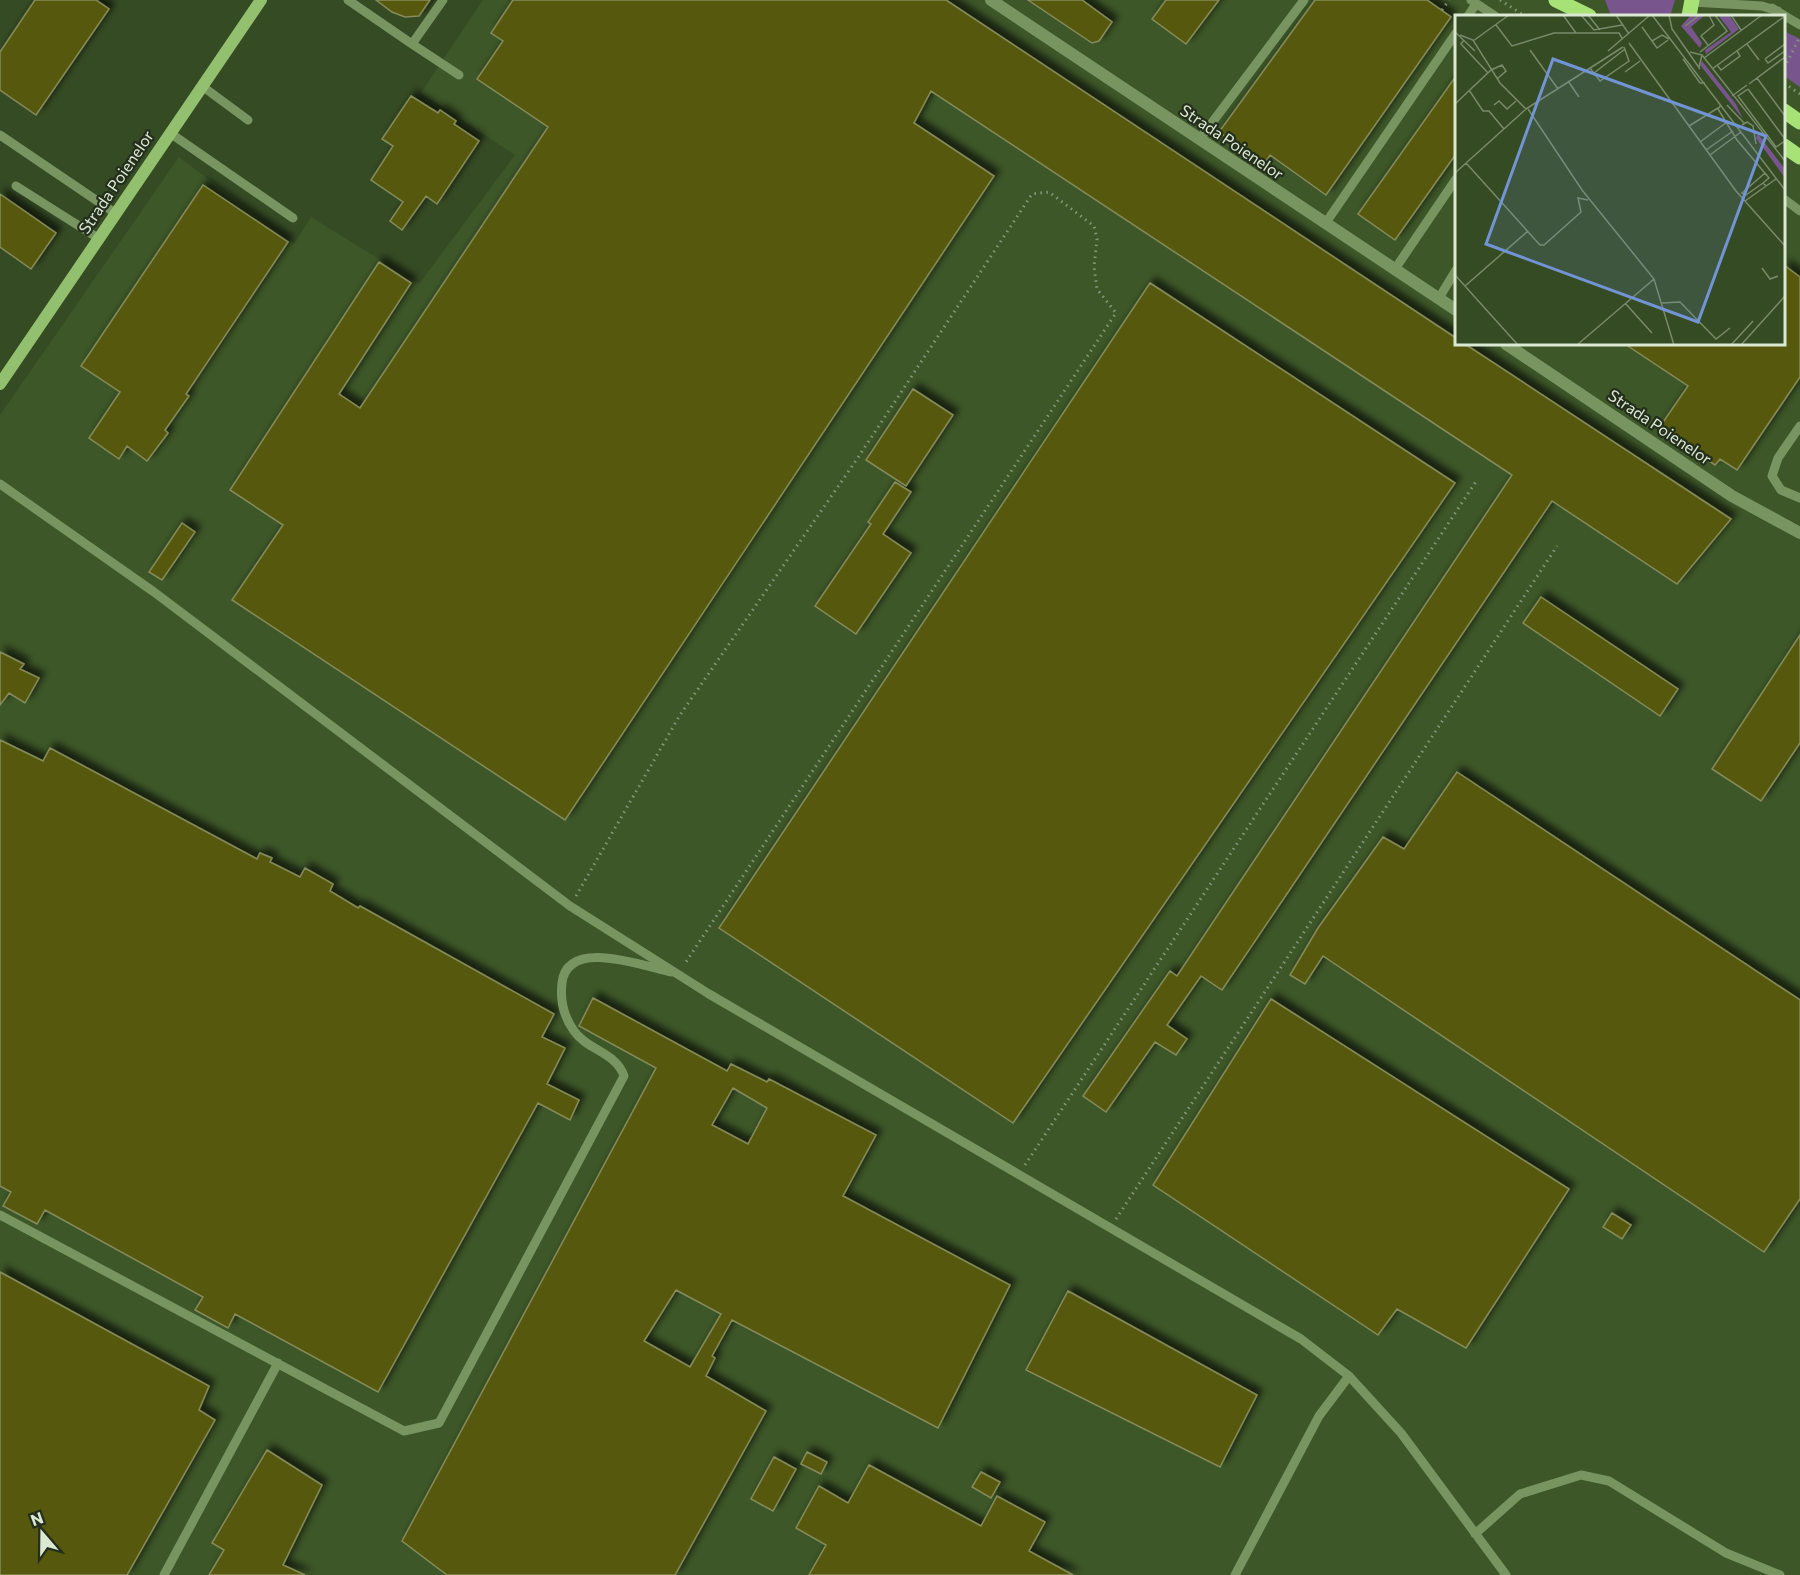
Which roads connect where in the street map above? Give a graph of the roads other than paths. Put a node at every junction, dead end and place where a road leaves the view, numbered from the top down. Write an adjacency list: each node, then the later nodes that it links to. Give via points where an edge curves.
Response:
1 (261, 0): 21 (main road, Strada Poienelor)
2 (348, 0): 19 (lane)
3 (443, 0): 19 (lane)
4 (991, 0): 27 (street, Strada Poienelor)
5 (1304, 0): 27 (lane)
6 (1556, 0): 13 (main road)
7 (1588, 0): 14 (main road)
8 (1760, 0): 11 (lane)
9 (1474, 2): 12 (lane)
10 (1692, 9): 11 (lane, via 1762,6)
11 (1778, 11): 15 (lane)
12 (1494, 15)
13 (1588, 15)
14 (1590, 15)
15 (1784, 15)
16 (1785, 15): 17 (lane)
17 (1800, 25)
18 (1455, 34): 36 (lane)
19 (412, 44): 20 (lane)
20 (459, 75)
21 (202, 86): 23 (lane); 25 (main road, Strada Poienelor)
22 (1785, 112): 24 (main road)
23 (248, 120)
24 (1800, 122)
25 (170, 133): 34 (main road, Strada Poienelor); 35 (lane)
26 (0, 135): 34 (lane)
27 (1199, 140): 36 (street, Strada Poienelor)
28 (1785, 147): 29 (main road)
29 (1800, 157)
30 (1455, 180): 38 (lane)
31 (16, 186): 37 (lane)
32 (1785, 200): 33 (lane)
33 (1800, 211)
34 (115, 213): 37 (main road, Strada Poienelor)
35 (293, 218)
36 (1325, 224): 38 (street, Strada Poienelor)
37 (98, 238): 43 (main road, Strada Poienelor)
38 (1395, 269): 40 (street, Strada Poienelor)
39 (1455, 272): 40 (lane)
40 (1439, 298): 41 (street, Strada Poienelor)
41 (1455, 309)
42 (1507, 345): 47 (street, Strada Poienelor, via 1732,496)
43 (0, 384)
44 (1800, 426): 46 (lane, via 1778,458 1772,476 1781,490)
45 (0, 484): 48 (lane, via 154,592 570,906)
46 (1800, 498)
47 (1800, 533)
48 (678, 974): 50 (lane, via 599,956 576,962 563,975 560,995 574,1031 587,1045 615,1061 624,1076 439,1423 404,1431); 51 (lane, via 1301,1339)
49 (0, 1215): 50 (lane)
50 (278, 1363): 53 (lane)
51 (1349, 1376): 52 (lane, via 1401,1433); 54 (lane, via 1319,1416)
52 (1475, 1534): 55 (lane); 56 (lane, via 1520,1494 1581,1475 1609,1481 1725,1552)
53 (164, 1575)
54 (1235, 1575)
55 (1506, 1575)
56 (1780, 1575)

